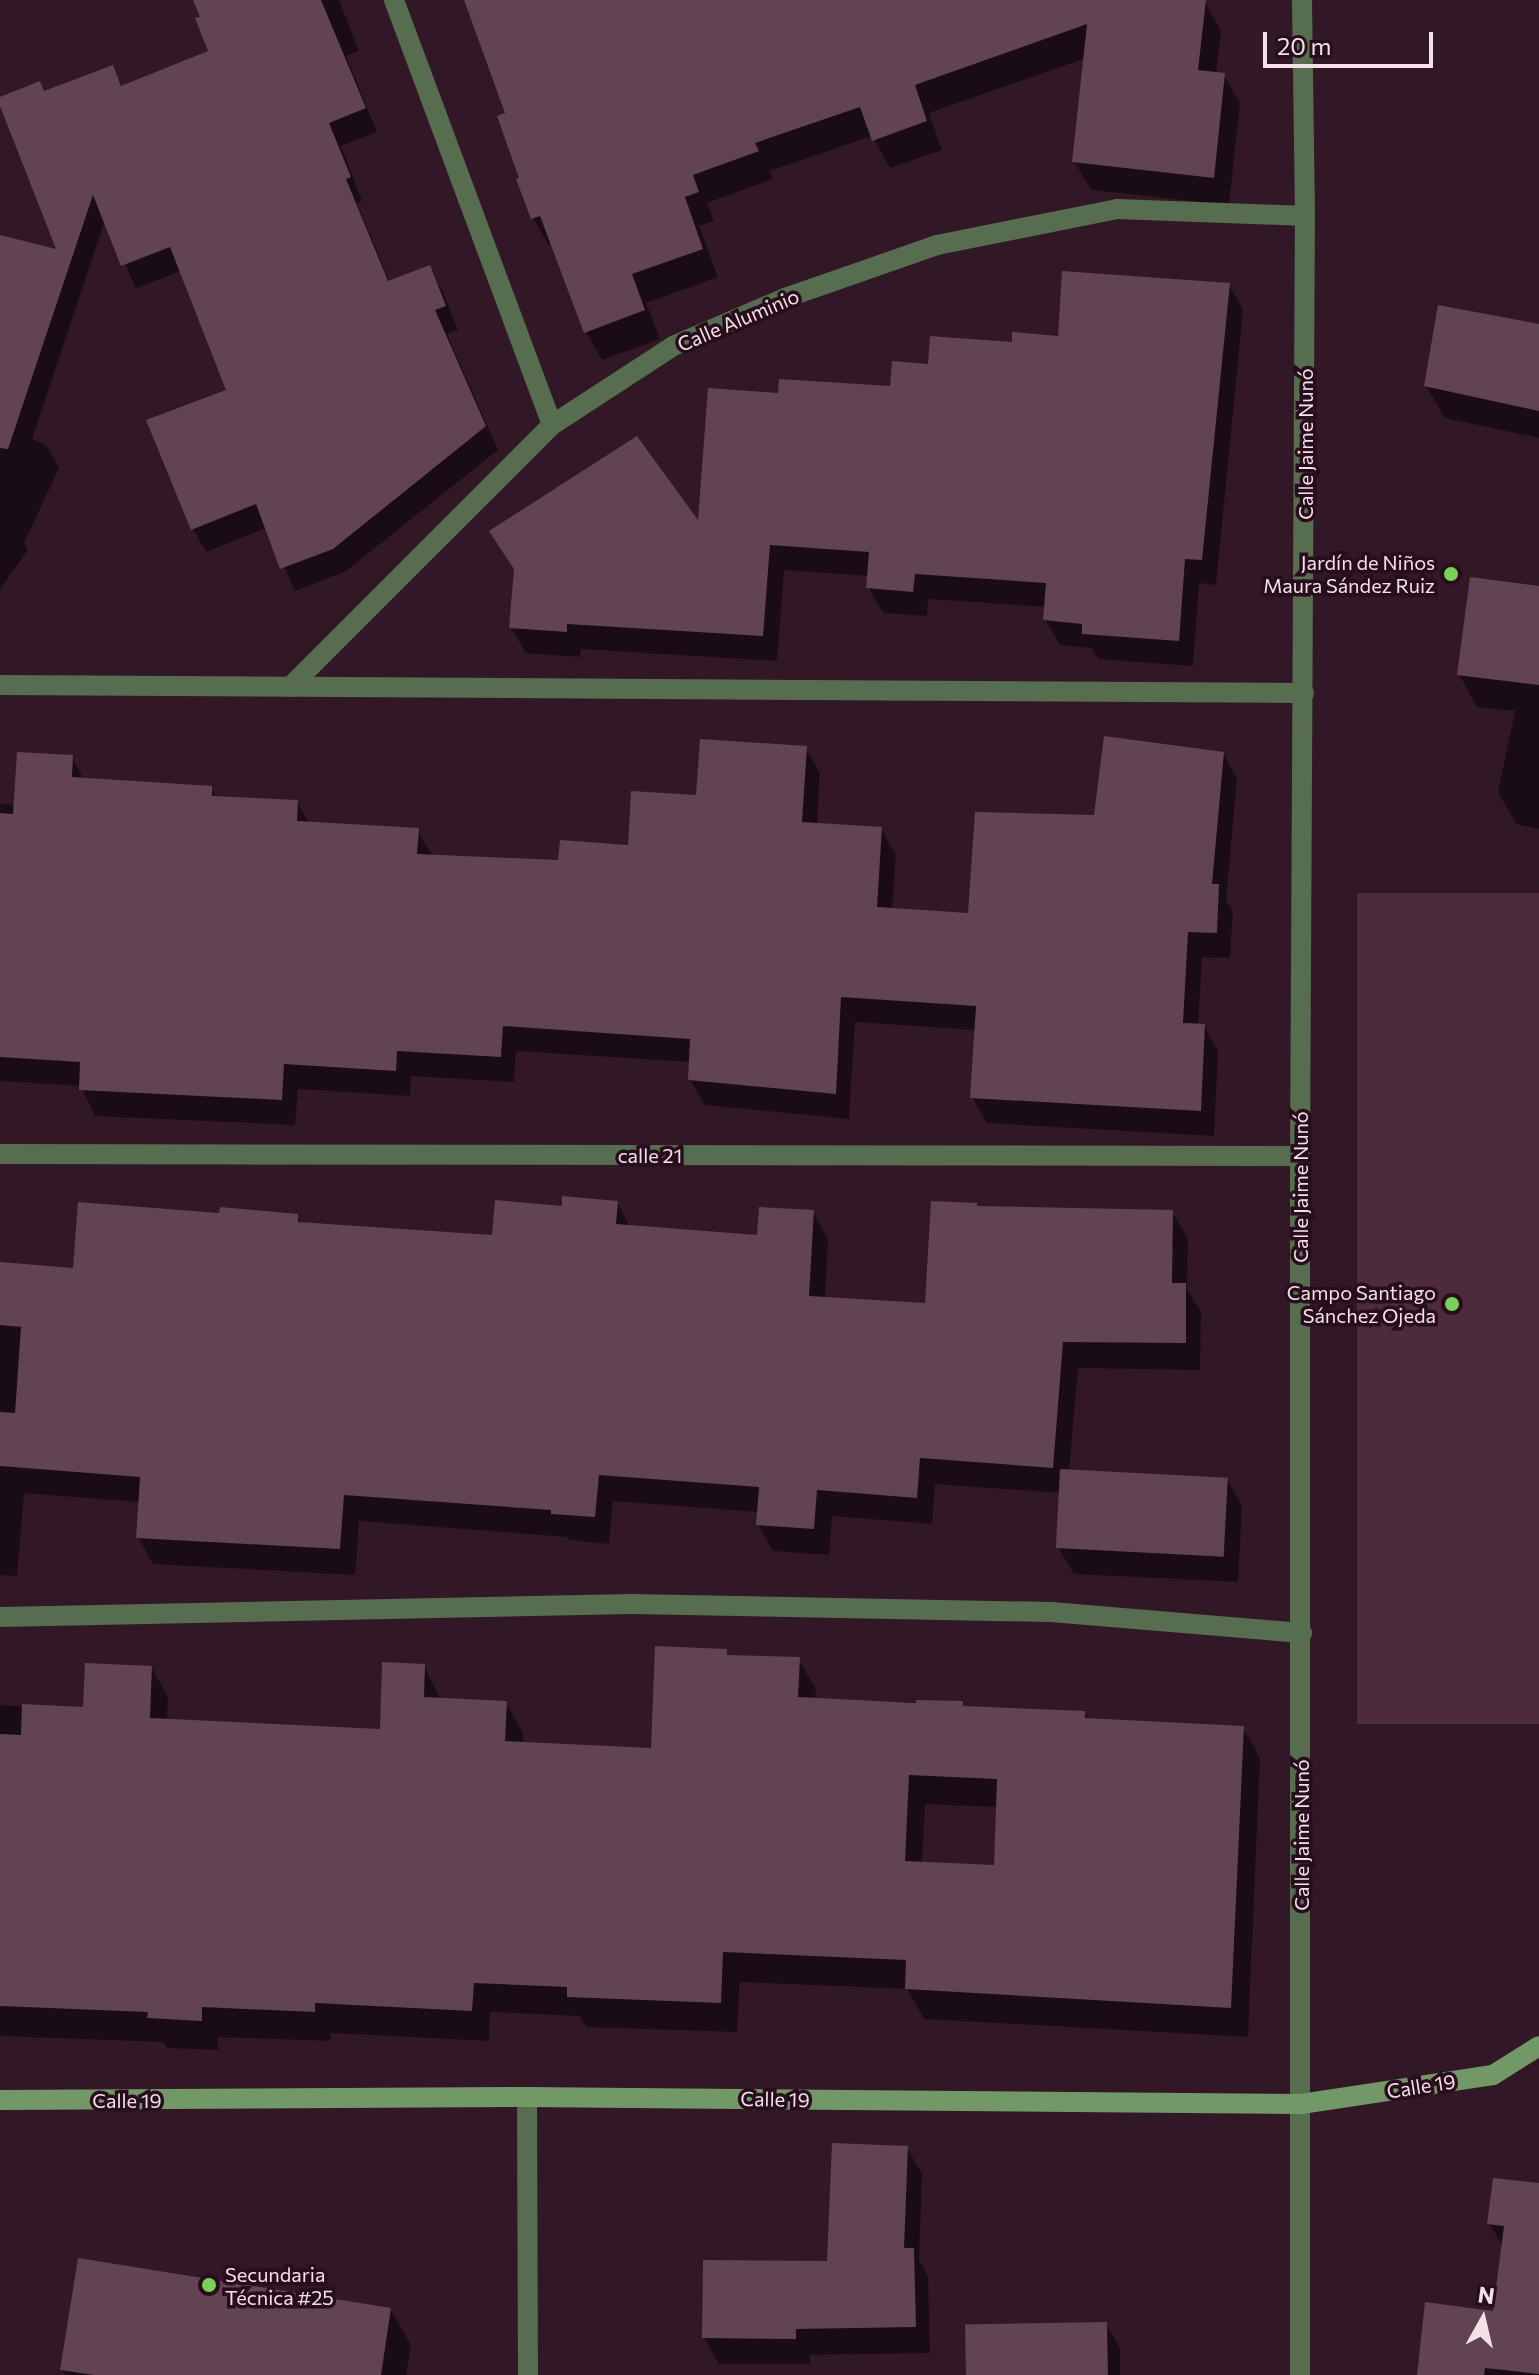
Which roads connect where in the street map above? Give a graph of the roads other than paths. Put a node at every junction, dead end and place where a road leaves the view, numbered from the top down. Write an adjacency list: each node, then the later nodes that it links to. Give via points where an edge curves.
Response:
1 (394, 0): 4 (street)
2 (1302, 0): 3 (street, Calle Jaime Nunó)
3 (1305, 216): 4 (street, Calle Aluminio, via 1117,209 937,245 785,298 673,346); 7 (street, Calle Jaime Nunó)
4 (552, 425): 6 (street, Calle Aluminio)
5 (0, 685): 6 (street)
6 (290, 687): 7 (street)
7 (1304, 693): 9 (street, Calle Jaime Nunó)
8 (0, 1154): 9 (street, calle 21)
9 (1300, 1156): 11 (street, Calle Jaime Nunó)
10 (0, 1617): 11 (street, via 632,1604 1051,1612)
11 (1302, 1633): 15 (street, Calle Jaime Nunó)
12 (1539, 2046): 15 (street, Calle 19, via 1493,2075)
13 (527, 2097): 14 (street, Calle 19); 15 (street, Calle 19); 16 (street)
14 (0, 2100)
15 (1301, 2104): 17 (street, Calle Jaime Nunó)
16 (528, 2375)
17 (1300, 2375)

